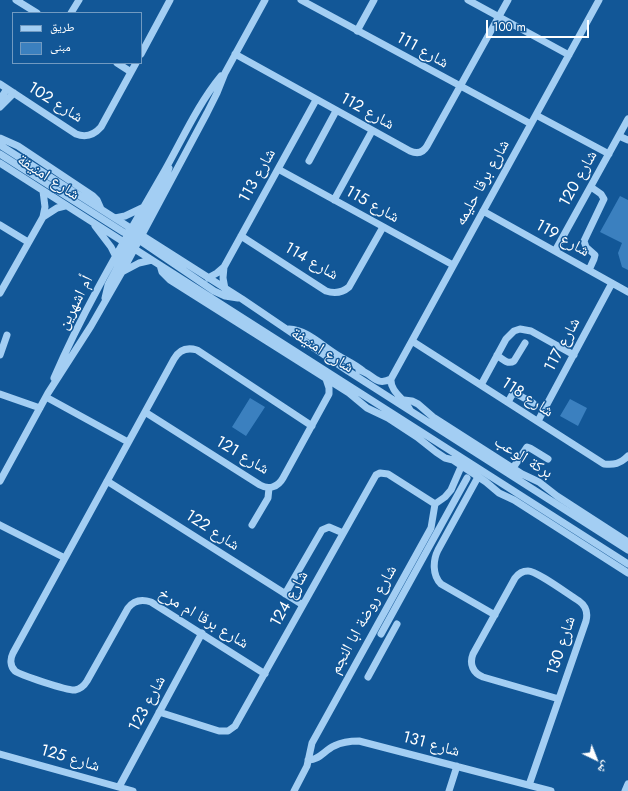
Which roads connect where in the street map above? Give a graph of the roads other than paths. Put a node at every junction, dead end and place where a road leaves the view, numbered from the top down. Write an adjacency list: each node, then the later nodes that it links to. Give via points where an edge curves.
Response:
1 (16, 0): 10 (street)
2 (79, 0): 11 (street)
3 (170, 0): 14 (street)
4 (265, 0): 15 (street)
5 (301, 0): 13 (street, شارع 111)
6 (374, 0): 13 (street)
7 (468, 0): 12 (street)
8 (508, 0): 12 (street)
9 (600, 0): 16 (street, شارع برقا حليمه)
10 (35, 12)
11 (73, 12)
12 (499, 17): 16 (street); 22 (street)
13 (357, 30): 22 (street, شارع 111)
14 (142, 52)
15 (235, 54): 20 (street); 26 (street, شارع 112)
16 (569, 55): 29 (street, شارع برقا حليمه)
17 (119, 64): 19 (street)
18 (135, 64): 19 (street, شارع 102)
19 (131, 72): 24 (street, شارع 102, via 100,127 95,133 87,136 76,134)
20 (225, 73): 38 (street, via 204,102); 54 (street, via 212,103)
21 (0, 84): 23 (street, شارع 102)
22 (460, 87): 31 (street, شارع 111); 32 (street, شارع 112, via 427,146 421,152 410,151)
23 (7, 89): 24 (street, شارع 102); 25 (street, شارع 102)
24 (14, 93): 27 (street, شارع 102)
25 (0, 99)
26 (316, 100): 28 (street, شارع 112); 41 (street, شارع 113)
27 (0, 107)
28 (336, 110): 32 (street, شارع 112); 39 (street)
29 (536, 115): 31 (street, شارع برقا حليمه); 37 (street)
30 (628, 119): 33 (street, شارع 120)
31 (531, 124): 47 (street, شارع برقا حليمه)
32 (372, 131): 44 (street)
33 (623, 133): 34 (street); 37 (street, شارع 120)
34 (628, 140)
35 (1, 142): 49 (street, شارع امنيفة)
36 (0, 154): 54 (street)
37 (609, 154): 42 (street, شارع 120)
38 (172, 158): 46 (street); 54 (street, via 165,180)
39 (309, 161)
40 (0, 163): 43 (street, شارع امنيفة)
41 (278, 169): 44 (street, شارع 115); 53 (street, شارع 113)
42 (591, 187): 56 (street, شارع 120); 61 (street, via 604,199 584,238 585,245 594,255)
43 (43, 191): 45 (street, شارع امنيفة); 48 (street)
44 (334, 200): 52 (street, شارع 115)
45 (65, 206): 48 (street); 50 (street, شارع امنيفة)
46 (144, 206): 49 (street); 54 (street)
47 (483, 211): 56 (street, شارع 119); 59 (street, شارع برقا حليمه)
48 (43, 217): 55 (street)
49 (115, 218): 54 (street, شارع امنيفة)
50 (92, 222): 54 (street, شارع امنيفة); 57 (street)
51 (0, 226): 55 (street)
52 (382, 226): 53 (street, شارع 114, via 352,284 338,293 326,291); 59 (street, شارع 115)
53 (241, 236): 60 (street, شارع 113)
54 (133, 238): 57 (street, أم اشهرين); 58 (street, شارع امنيفة); 62 (street, أم اشهرين); 63 (street, شارع امنيفة); 68 (street, via 214,291); 69 (street, via 108,285)
55 (28, 242): 67 (street)
56 (555, 251): 61 (street, شارع 119)
57 (116, 257): 88 (street, أم اشهرين)
58 (152, 260): 62 (street, via 139,263); 79 (street, شارع امنيفة)
59 (453, 265): 72 (street, شارع برقا حليمه)
60 (224, 267): 63 (street, شارع 113); 65 (street)
61 (589, 270): 64 (street, شارع 119)
62 (122, 272): 69 (street, أم اشهرين)
63 (208, 278): 65 (street, شارع امنيفة)
64 (612, 283): 66 (street, شارع 119); 76 (street, شارع 117)
65 (225, 289): 68 (street, شارع امنيفة)
66 (628, 292)
67 (0, 293)
68 (242, 299): 70 (street, شارع امنيفة)
69 (105, 302): 88 (street, أم اشهرين)
70 (286, 329): 77 (street, شارع امنيفة); 78 (street, via 305,334)
71 (7, 335): 74 (street)
72 (412, 341): 81 (street, شارع برقا حليمه); 83 (street, شارع 118)
73 (525, 343): 75 (street, via 512,363)
74 (0, 355)
75 (497, 355): 76 (street, via 510,334 520,329 531,331); 83 (street)
76 (574, 355): 97 (street, شارع 117)
77 (348, 371): 78 (street); 95 (street, شارع امنيفة)
78 (363, 371): 82 (street)
79 (321, 372): 80 (street); 93 (street, شارع امنيفة)
80 (326, 379): 84 (street); 87 (street)
81 (391, 379): 82 (street); 85 (street)
82 (378, 381): 85 (street)
83 (481, 385): 91 (street, شارع 118)
84 (344, 390): 87 (street); 90 (street)
85 (395, 392): 89 (street)
86 (0, 394): 94 (street)
87 (328, 394): 98 (street, شارع 121)
88 (47, 395): 94 (street, أم اشهرين); 100 (street)
89 (404, 400): 95 (street); 105 (street, بركة الوعب, via 418,404 433,417)
90 (358, 401): 93 (street); 103 (street, via 417,437 440,455)
91 (508, 402): 92 (street, via 515,393); 97 (street, شارع 118)
92 (533, 403)
93 (380, 405): 99 (street, شارع امنيفة)
94 (40, 408): 108 (street, أم اشهرين)
95 (410, 411): 110 (street, شارع امنيفة)
96 (145, 412): 98 (street, شارع برقا ام مرخ, via 176,356 182,351 193,349); 100 (street, شارع برقا ام مرخ); 111 (street, شارع 121, via 260,485)
97 (538, 421): 101 (street, شارع 118, via 604,464 618,464)
98 (312, 426): 111 (street, شارع 121, via 282,481)
99 (435, 440): 103 (street); 114 (street, شارع امنيفة)
100 (128, 442): 109 (street, شارع برقا ام مرخ)
101 (628, 456)
102 (548, 459): 105 (street, via 527,448)
103 (453, 460): 104 (street)
104 (461, 467): 106 (street); 115 (street, via 451,490)
105 (513, 468): 113 (street, بركة الوعب)
106 (478, 477): 112 (street); 126 (street, via 438,550 434,568 436,578 441,584)
107 (467, 478): 130 (street)
108 (0, 481)
109 (107, 481): 121 (street, شارع برقا ام مرخ); 124 (street, شارع 122)
110 (525, 484): 113 (street); 120 (street, شارع امنيفة)
111 (269, 488): 117 (street, via 268,498)
112 (493, 488): 114 (street); 123 (street)
113 (546, 488): 119 (street, بركة الوعب)
114 (512, 490): 122 (street, شارع امنيفة)
115 (435, 504): 118 (street, شارع 124, via 388,474 380,473 373,479); 128 (street, شارع روضة ابا النجم, via 431,528)
116 (0, 525): 121 (street)
117 (252, 525)
118 (343, 533): 124 (street, via 329,527 322,530); 125 (street, شارع 124)
119 (628, 542)
120 (628, 550)
121 (65, 558): 129 (street, شارع برقا ام مرخ, via 11,656 12,666 18,673 69,690 80,688 87,681 128,608 136,601 151,602)
122 (628, 564)
123 (628, 573)
124 (285, 594): 125 (street, شارع 122)
125 (303, 605): 132 (street, شارع 124)
126 (495, 615): 134 (street, شارع 130, via 472,657 471,665 474,671 483,677); 134 (street, شارع 130, via 515,578 525,571 534,572 584,605 586,621)
127 (398, 624): 131 (street)
128 (373, 632): 130 (street); 137 (street, شارع روضة ابا النجم, via 312,743)
129 (202, 633): 132 (street, شارع برقا ام مرخ); 135 (street, شارع 123)
130 (381, 634): 131 (street)
131 (390, 638): 133 (street)
132 (265, 674): 135 (street, شارع 124, via 239,721 228,731 219,731)
133 (368, 677)
134 (558, 699): 140 (street, شارع 130)
135 (159, 712): 141 (street, شارع 123)
136 (0, 754): 141 (street, شارع 125)
137 (308, 760): 138 (street, شارع 131, via 315,760 338,744 359,741); 143 (street, شارع روضة ابا النجم, via 304,774)
138 (457, 766): 140 (street, شارع 131); 144 (street)
139 (628, 784): 146 (street)
140 (529, 785): 145 (street, شارع 131)
141 (119, 787): 142 (street, شارع 125)
142 (133, 791)
143 (294, 791)
144 (449, 791)
145 (551, 791)
146 (626, 791)

